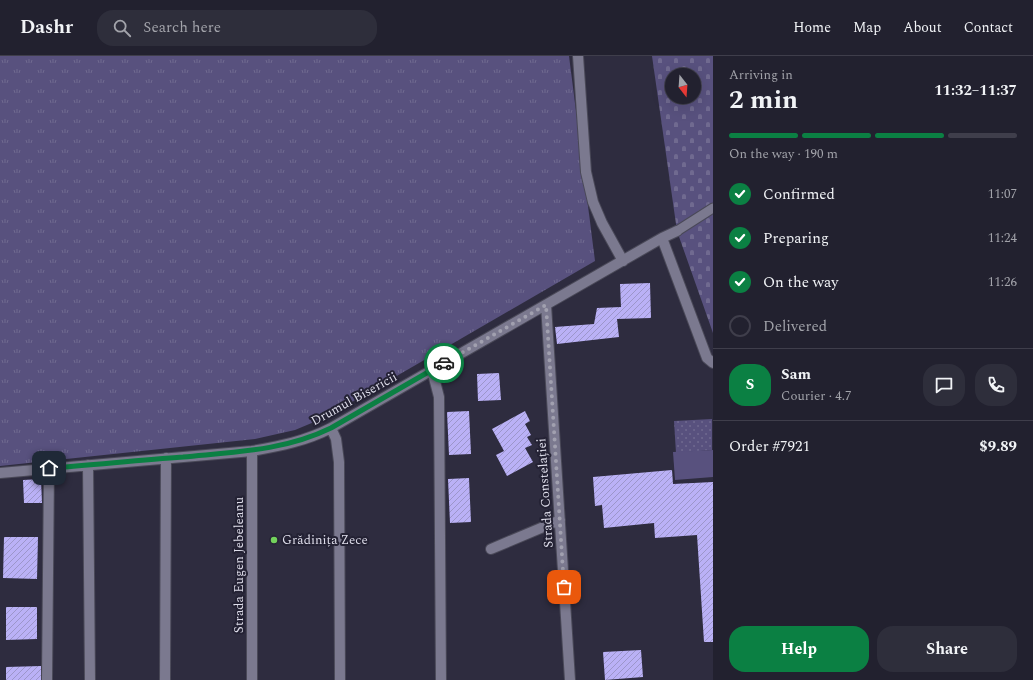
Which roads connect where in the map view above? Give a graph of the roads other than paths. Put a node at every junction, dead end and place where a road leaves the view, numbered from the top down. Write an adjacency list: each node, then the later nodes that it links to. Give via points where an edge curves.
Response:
1 (578, 56): 5 (street, via 586,172 593,202)
2 (713, 208): 3 (lane)
3 (677, 231): 4 (street, Drumul Bisericii)
4 (662, 238): 5 (street, Drumul Bisericii); 7 (street, via 707,358)
5 (623, 261): 6 (street, Drumul Bisericii)
6 (546, 305): 8 (street, Drumul Bisericii); 15 (street, Strada Constelației)
7 (713, 363)
8 (432, 370): 9 (street, Drumul Bisericii); 22 (street, via 439,397)
9 (331, 428): 10 (street, Drumul Bisericii, via 298,442); 21 (street, via 336,439 338,456)
10 (252, 451): 11 (street, Drumul Bisericii); 20 (street, Strada Eugen Jebeleanu)
11 (166, 458): 12 (street, Drumul Bisericii); 19 (street)
12 (88, 465): 13 (street, Drumul Bisericii); 18 (street)
13 (49, 468): 14 (street, Drumul Bisericii); 17 (street)
14 (0, 473)
15 (560, 520): 16 (street); 23 (street, Strada Constelației)
16 (491, 549)
17 (47, 680)
18 (90, 680)
19 (166, 680)
20 (252, 680)
21 (340, 680)
22 (440, 680)
23 (570, 680)

